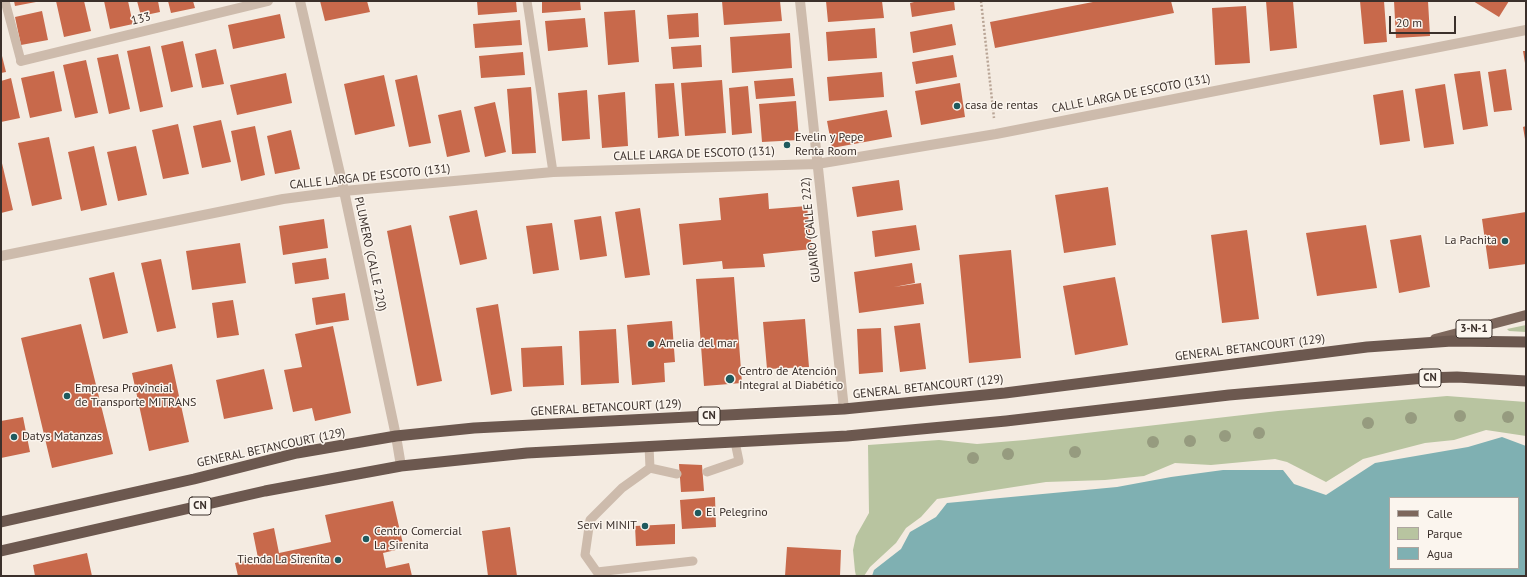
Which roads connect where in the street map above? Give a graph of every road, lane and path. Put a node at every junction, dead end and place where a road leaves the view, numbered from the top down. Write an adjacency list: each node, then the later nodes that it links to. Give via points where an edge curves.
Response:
1 (5, 1): 8 (lane)
2 (268, 1): 8 (street, 133)
3 (300, 1): 12 (street, PLUMERO (CALLE 220))
4 (527, 1): 11 (lane)
5 (800, 1): 10 (street, GUAIRO (CALLE 222))
6 (981, 1): 9 (path)
7 (1526, 30): 9 (street, CALLE LARGA DE ESCOTO (131))
8 (21, 61)
9 (996, 134): 10 (street, CALLE LARGA DE ESCOTO (131))
10 (817, 164): 11 (street, CALLE LARGA DE ESCOTO (131)); 18 (street, GUAIRO (CALLE 222))
11 (552, 172): 12 (street, CALLE LARGA DE ESCOTO (131))
12 (344, 191): 13 (street, CALLE LARGA DE ESCOTO (131), via 283,199); 19 (street, PLUMERO (CALLE 220))
13 (1, 256)
14 (1526, 315): 15 (main road, GENERAL BETANCOURT (129) / 3-N-1)
15 (1423, 342): 16 (highway, CN); 18 (highway, GENERAL BETANCOURT (129) / CN, via 1367,346 1005,393)
16 (1526, 342)
17 (1526, 381): 20 (highway, CN, via 1457,377 1350,384 1229,395 998,422 847,436)
18 (844, 409): 19 (highway, GENERAL BETANCOURT (129) / CN, via 474,428)
19 (396, 436): 22 (street, PLUMERO (CALLE 220)); 26 (highway, GENERAL BETANCOURT (129) / CN, via 297,453)
20 (735, 442): 21 (highway, CN); 24 (lane, via 739,461)
21 (649, 446): 22 (highway, CN, via 527,453); 23 (lane)
22 (401, 466): 27 (highway, CN, via 265,491)
23 (650, 468): 25 (lane); 28 (lane, via 622,488 590,520 584,554 597,572)
24 (707, 472)
25 (677, 474)
26 (1, 522)
27 (1, 551)
28 (693, 561)

